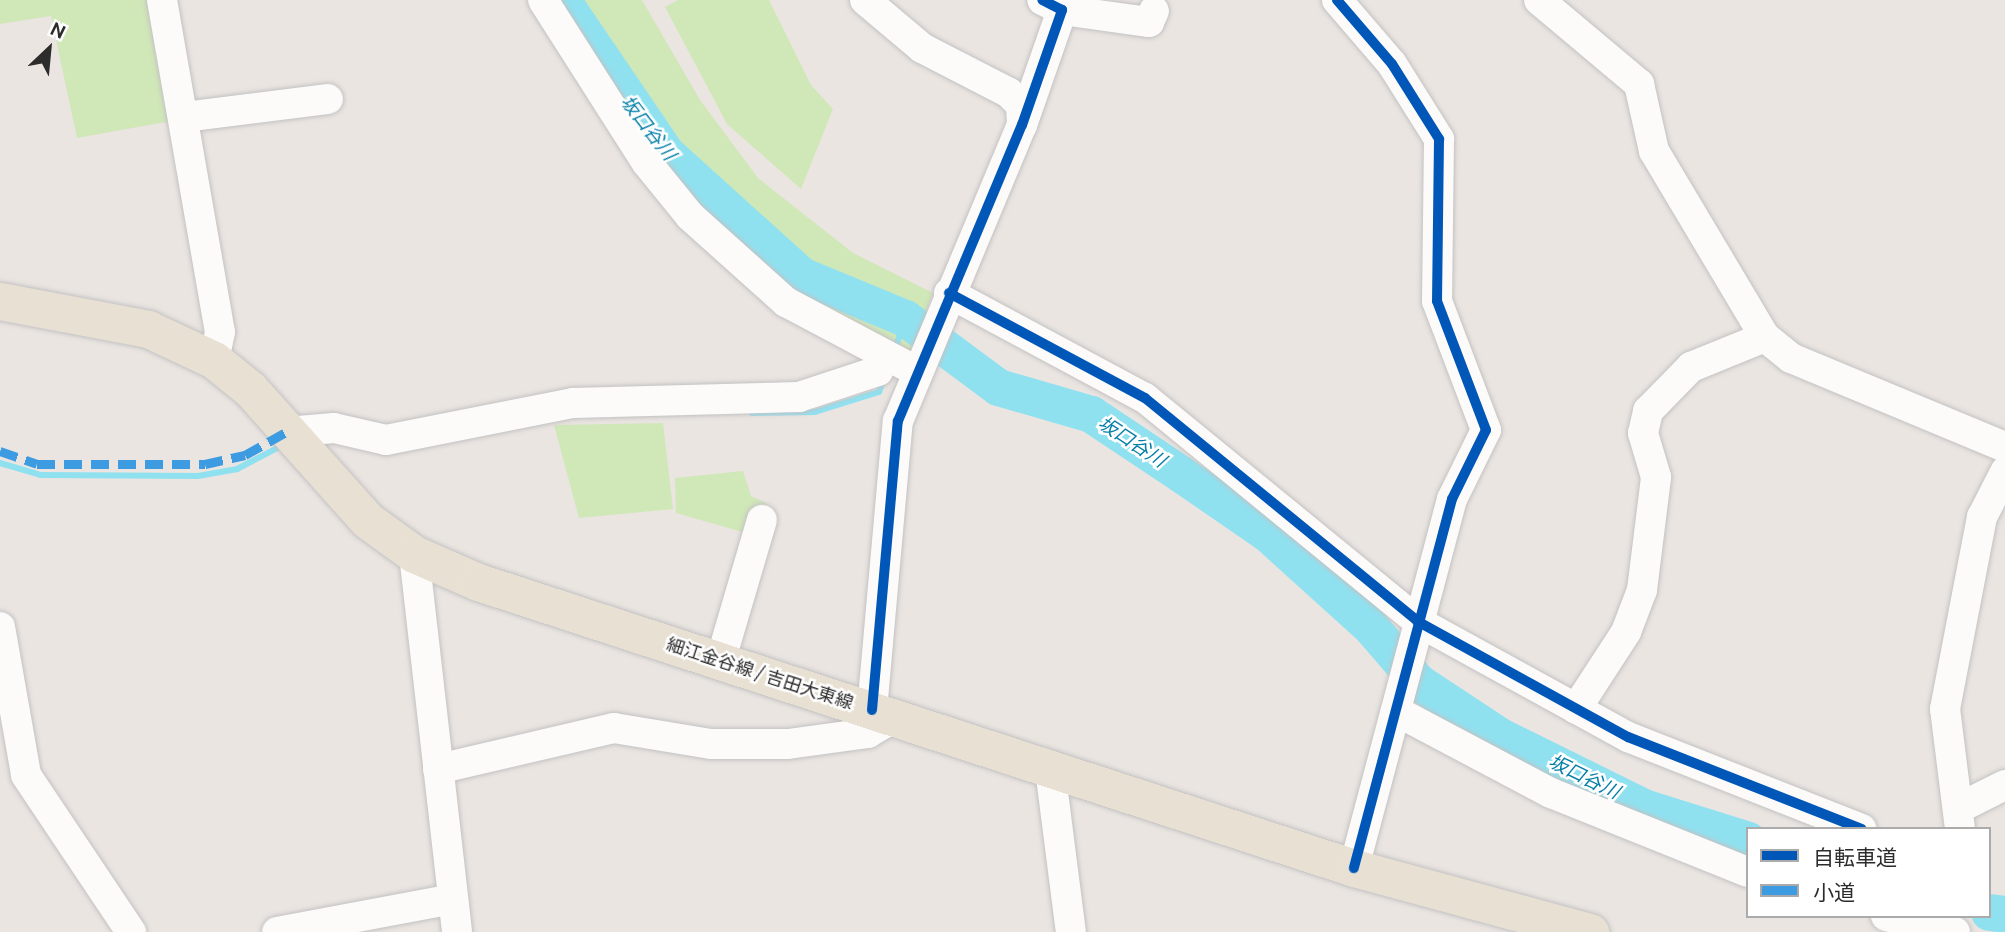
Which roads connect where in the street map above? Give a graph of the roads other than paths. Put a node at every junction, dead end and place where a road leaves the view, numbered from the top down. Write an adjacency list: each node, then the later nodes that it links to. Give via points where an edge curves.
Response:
1 (162, 0): 9 (street)
2 (543, 0): 14 (street, via 640,153 690,216 786,302)
3 (865, 0): 10 (street, via 922,48 1009,93 1021,105)
4 (1337, 0): 22 (street, via 1392,64 1439,139 1437,301 1486,430 1452,499)
5 (1539, 0): 13 (street, via 1639,84 1654,151)
6 (1052, 5): 7 (street, via 1149,22); 10 (street)
7 (1154, 11)
8 (328, 99): 9 (street)
9 (184, 117): 15 (street, via 220,332)
10 (1022, 124): 11 (street)
11 (947, 297): 16 (street); 22 (street, via 1144,398)
12 (0, 301): 15 (main road, 細江金谷線 / 吉田大東線, via 148,329)
13 (1765, 337): 18 (street, via 1791,358); 26 (street, via 1691,367 1648,411 1643,433 1656,477 1642,590 1626,632)
14 (886, 356): 16 (street); 17 (street, via 878,371 799,397 573,403 386,440 334,428)
15 (214, 360): 17 (main road, 細江金谷線 / 吉田大東線)
16 (917, 364): 27 (street, via 889,477)
17 (286, 432): 21 (main road, 細江金谷線 / 吉田大東線, via 367,520)
18 (2005, 447)
19 (2005, 472): 31 (street, via 1982,517 1945,709)
20 (762, 520): 24 (street)
21 (414, 554): 24 (main road, 細江金谷線 / 吉田大東線, via 478,582); 28 (street)
22 (1418, 621): 25 (street); 26 (street)
23 (1, 643): 38 (street, via 26,775)
24 (721, 659): 27 (main road, 細江金谷線 / 吉田大東線)
25 (1398, 703): 33 (street); 34 (street, via 1551,793)
26 (1576, 709): 32 (street, via 1680,760)
27 (883, 714): 28 (street, via 868,733 788,744 711,744 614,728); 29 (main road, 細江金谷線 / 吉田大東線)
28 (438, 769): 35 (street)
29 (1050, 769): 33 (main road, 細江金谷線 / 吉田大東線); 41 (street)
30 (2005, 785): 31 (street)
31 (1960, 818)
32 (1856, 827)
33 (1354, 868): 42 (main road, 細江金谷線 / 吉田大東線)
34 (1746, 871)
35 (453, 899): 39 (street); 40 (street)
36 (1899, 918): 37 (street)
37 (1958, 927)
38 (131, 932)
39 (277, 932)
40 (457, 932)
41 (1071, 932)
42 (1590, 932)

